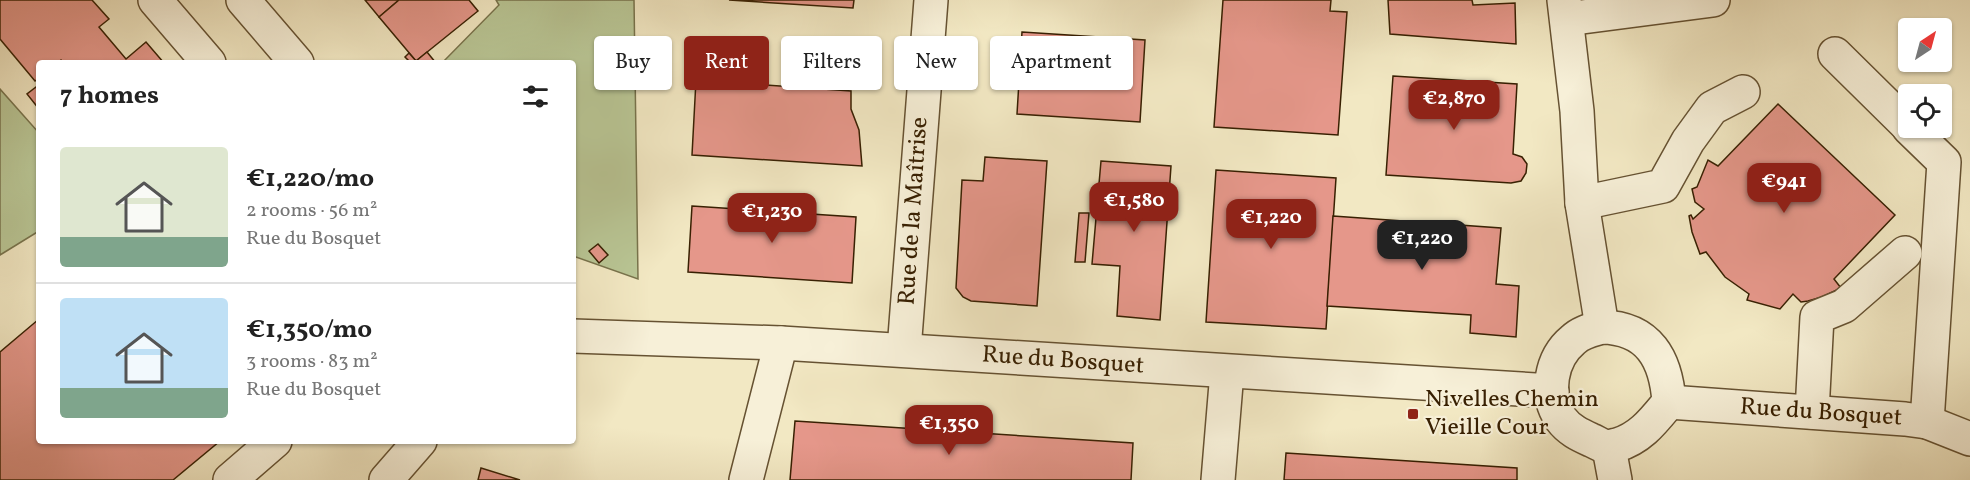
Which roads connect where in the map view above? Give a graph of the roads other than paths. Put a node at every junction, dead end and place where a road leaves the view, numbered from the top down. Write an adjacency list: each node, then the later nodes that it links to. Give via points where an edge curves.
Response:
1 (243, 0): 8 (street)
2 (931, 0): 17 (street, Rue de la Maîtrise)
3 (1713, 0): 5 (street)
4 (164, 3): 7 (street)
5 (1565, 10): 12 (street, via 1577,111)
6 (1835, 54): 10 (street)
7 (207, 60)
8 (294, 60)
9 (1743, 92): 12 (street, via 1712,108 1663,186)
10 (1898, 116)
11 (1920, 138): 22 (street, via 1944,162)
12 (1581, 202): 14 (street)
13 (1905, 254): 21 (street, via 1844,306 1817,317)
14 (1602, 327): 19 (street, via 1573,339 1560,354 1553,370); 20 (street, via 1617,327 1636,334 1653,348 1663,365)
15 (576, 336): 16 (street, Rue du Bosquet)
16 (781, 343): 17 (street, Rue du Bosquet); 29 (street)
17 (904, 350): 18 (street, Rue du Bosquet)
18 (1227, 372): 19 (street, Rue du Bosquet); 30 (street)
19 (1552, 391): 26 (street, via 1562,420 1576,434)
20 (1669, 402): 21 (street, Rue du Bosquet); 26 (street, via 1638,435)
21 (1812, 412): 22 (street, Rue du Bosquet)
22 (1927, 422): 23 (street, Rue du Bosquet)
23 (1970, 439)
24 (272, 444): 27 (street)
25 (417, 444): 28 (street)
26 (1609, 447): 31 (street)
27 (230, 480)
28 (386, 480)
29 (746, 480)
30 (1218, 480)
31 (1616, 480)

